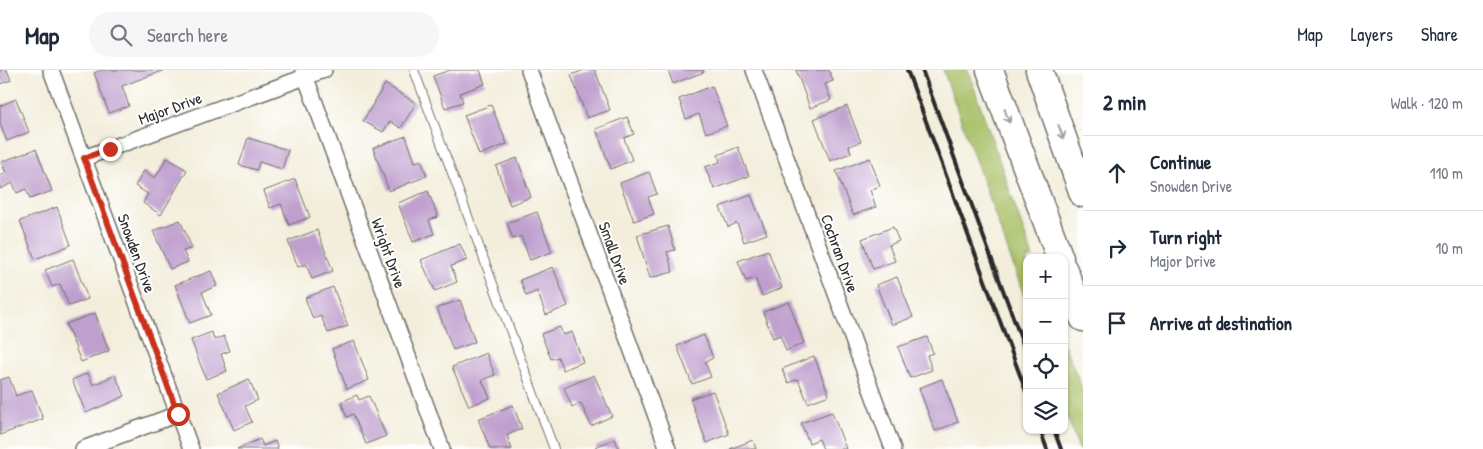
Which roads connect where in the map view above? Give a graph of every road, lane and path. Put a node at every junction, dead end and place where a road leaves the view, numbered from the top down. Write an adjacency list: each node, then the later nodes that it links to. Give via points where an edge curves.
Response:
1 (51, 70): 9 (street, Snowden Drive)
2 (324, 70): 8 (street, Major Drive)
3 (414, 70): 18 (lane)
4 (529, 70): 19 (street, Small Drive)
5 (754, 70): 20 (street, Cochran Drive)
6 (990, 70): 11 (highway, one-way to 11)
7 (1039, 70): 10 (highway, one-way to 10)
8 (304, 74): 9 (street, Major Drive); 17 (street, Wright Drive)
9 (84, 158): 14 (street, Snowden Drive)
10 (1083, 194)
11 (1059, 254)
12 (1068, 280): 13 (highway)
13 (1083, 318)
14 (178, 414): 15 (street); 16 (street, Snowden Drive)
15 (83, 449)
16 (191, 449)
17 (442, 449)
18 (554, 449)
19 (668, 449)
20 (894, 449)

